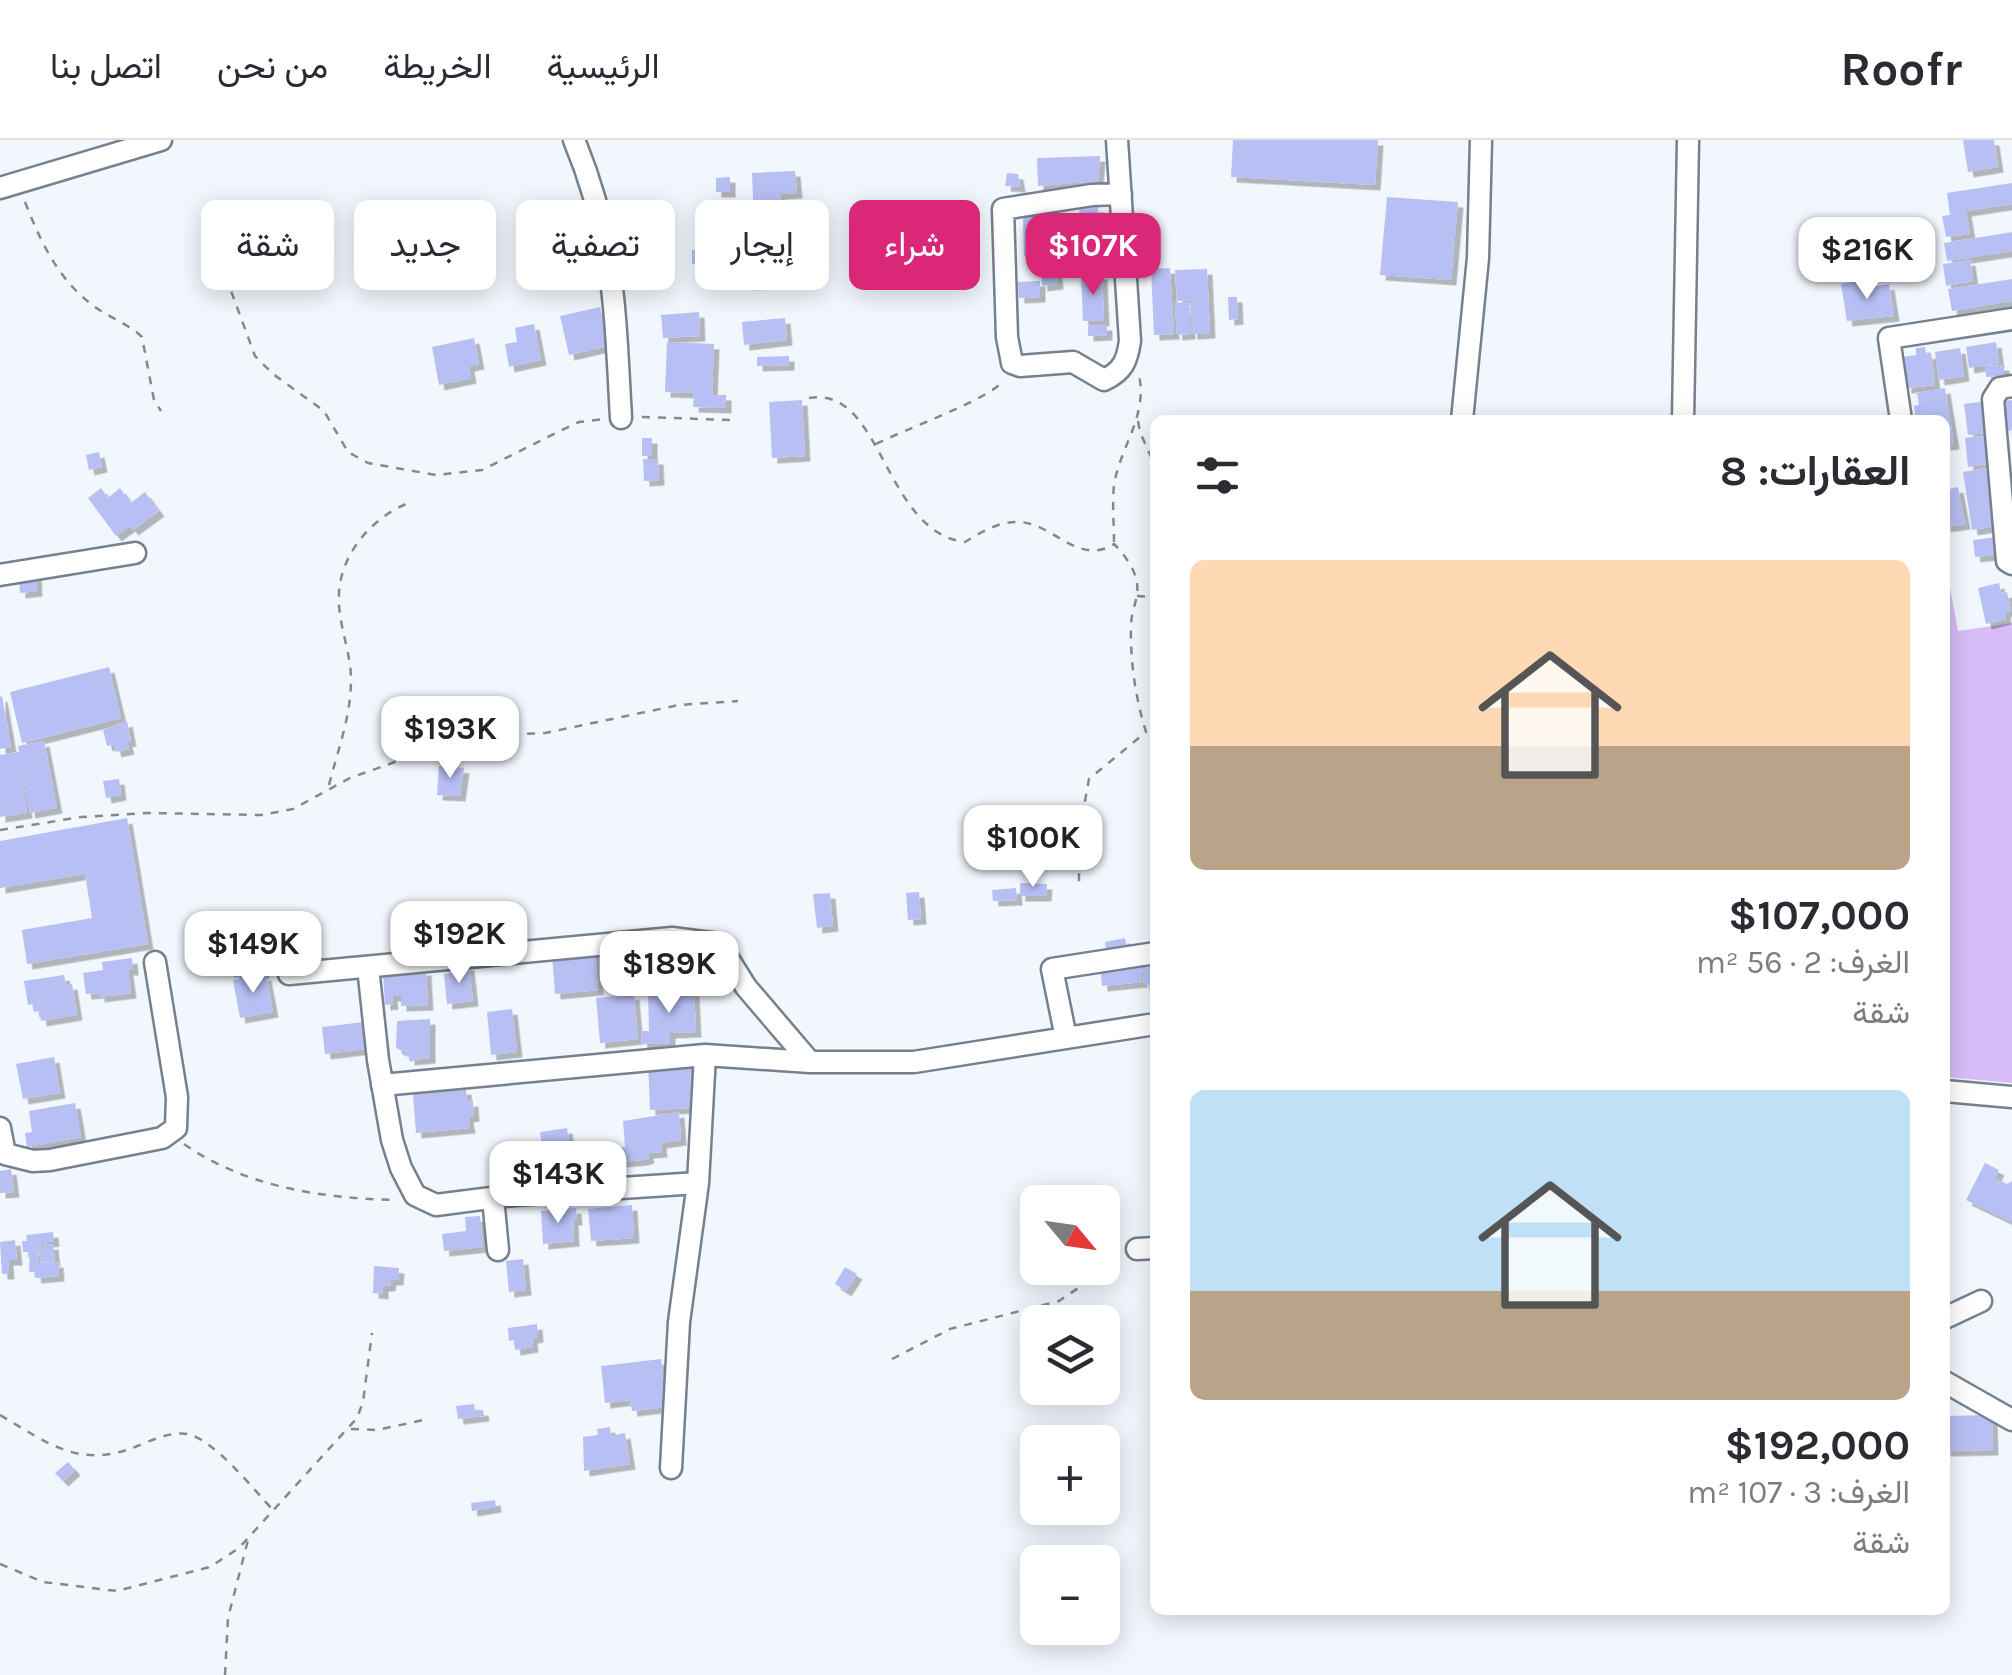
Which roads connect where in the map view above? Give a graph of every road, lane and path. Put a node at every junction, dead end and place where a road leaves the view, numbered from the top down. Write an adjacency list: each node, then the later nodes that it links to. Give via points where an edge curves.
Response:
1 (161, 140): 6 (street)
2 (574, 140): 19 (street, via 602,217 612,273)
3 (1118, 140): 7 (street)
4 (1482, 140): 15 (street)
5 (1688, 140): 16 (street)
6 (8, 185): 14 (path, via 69,283 142,337)
7 (1121, 194): 10 (street); 11 (street, via 1003,209)
8 (231, 290): 19 (path, via 255,356 317,404 348,452 368,463 436,475 482,470 579,422)
9 (2012, 318): 17 (street, via 1889,338)
10 (1127, 360): 11 (street, via 1104,380 1074,362); 18 (path, via 1140,376)
11 (1012, 363): 21 (path, via 1000,387)
12 (2012, 386): 24 (street, via 1992,399)
13 (809, 398): 21 (path, via 824,395 849,407)
14 (161, 411)
15 (1462, 415)
16 (1683, 415)
17 (1900, 415)
18 (1138, 416): 22 (path); 25 (path, via 1114,481)
19 (620, 418): 20 (path)
20 (731, 420)
21 (873, 445): 25 (path, via 931,531 966,542 1019,522 1083,551)
22 (1150, 455)
23 (406, 504): 32 (path, via 384,513 367,532 343,575 338,595 352,674 344,737)
24 (2007, 513): 27 (street)
25 (1114, 544): 29 (path, via 1132,569)
26 (135, 553): 28 (street)
27 (2012, 564)
28 (0, 575)
29 (1136, 596): 30 (path); 34 (path, via 1130,654 1146,732 1089,778)
30 (1150, 596)
31 (738, 701): 32 (path, via 679,705 545,734 468,736)
32 (328, 788): 33 (path, via 293,809 260,816 148,813)
33 (0, 830)
34 (1079, 884)
35 (1150, 954): 40 (street, via 1052,969)
36 (155, 962): 47 (street, via 178,1097)
37 (368, 967): 38 (street); 42 (street, via 706,940 719,944); 43 (street)
38 (289, 974)
39 (1150, 1025): 40 (street)
40 (1066, 1038): 42 (street, via 914,1062)
41 (705, 1055): 42 (street); 43 (street); 48 (street)
42 (810, 1062)
43 (382, 1085): 50 (street, via 401,1168 415,1194)
44 (1950, 1091): 45 (street)
45 (2012, 1097)
46 (0, 1128): 47 (street, via 5,1154 33,1161)
47 (171, 1134): 50 (path, via 240,1176 296,1190)
48 (698, 1183): 49 (street); 62 (street, via 679,1322)
49 (494, 1198): 50 (street); 52 (street)
50 (430, 1203)
51 (1146, 1248): 56 (path, via 1059,1301 950,1329)
52 (498, 1250)
53 (1981, 1301): 54 (street)
54 (1950, 1316)
55 (372, 1333): 61 (path, via 363,1402)
56 (892, 1360)
57 (1950, 1385): 60 (street)
58 (0, 1415): 63 (path, via 80,1456 190,1434)
59 (428, 1419): 61 (path, via 378,1430)
60 (2012, 1420)
61 (349, 1428): 63 (path)
62 (671, 1468)
63 (273, 1510): 64 (path)
64 (249, 1539): 65 (path, via 210,1567 117,1591 43,1582); 66 (path, via 228,1618)
65 (0, 1564)
66 (225, 1675)

